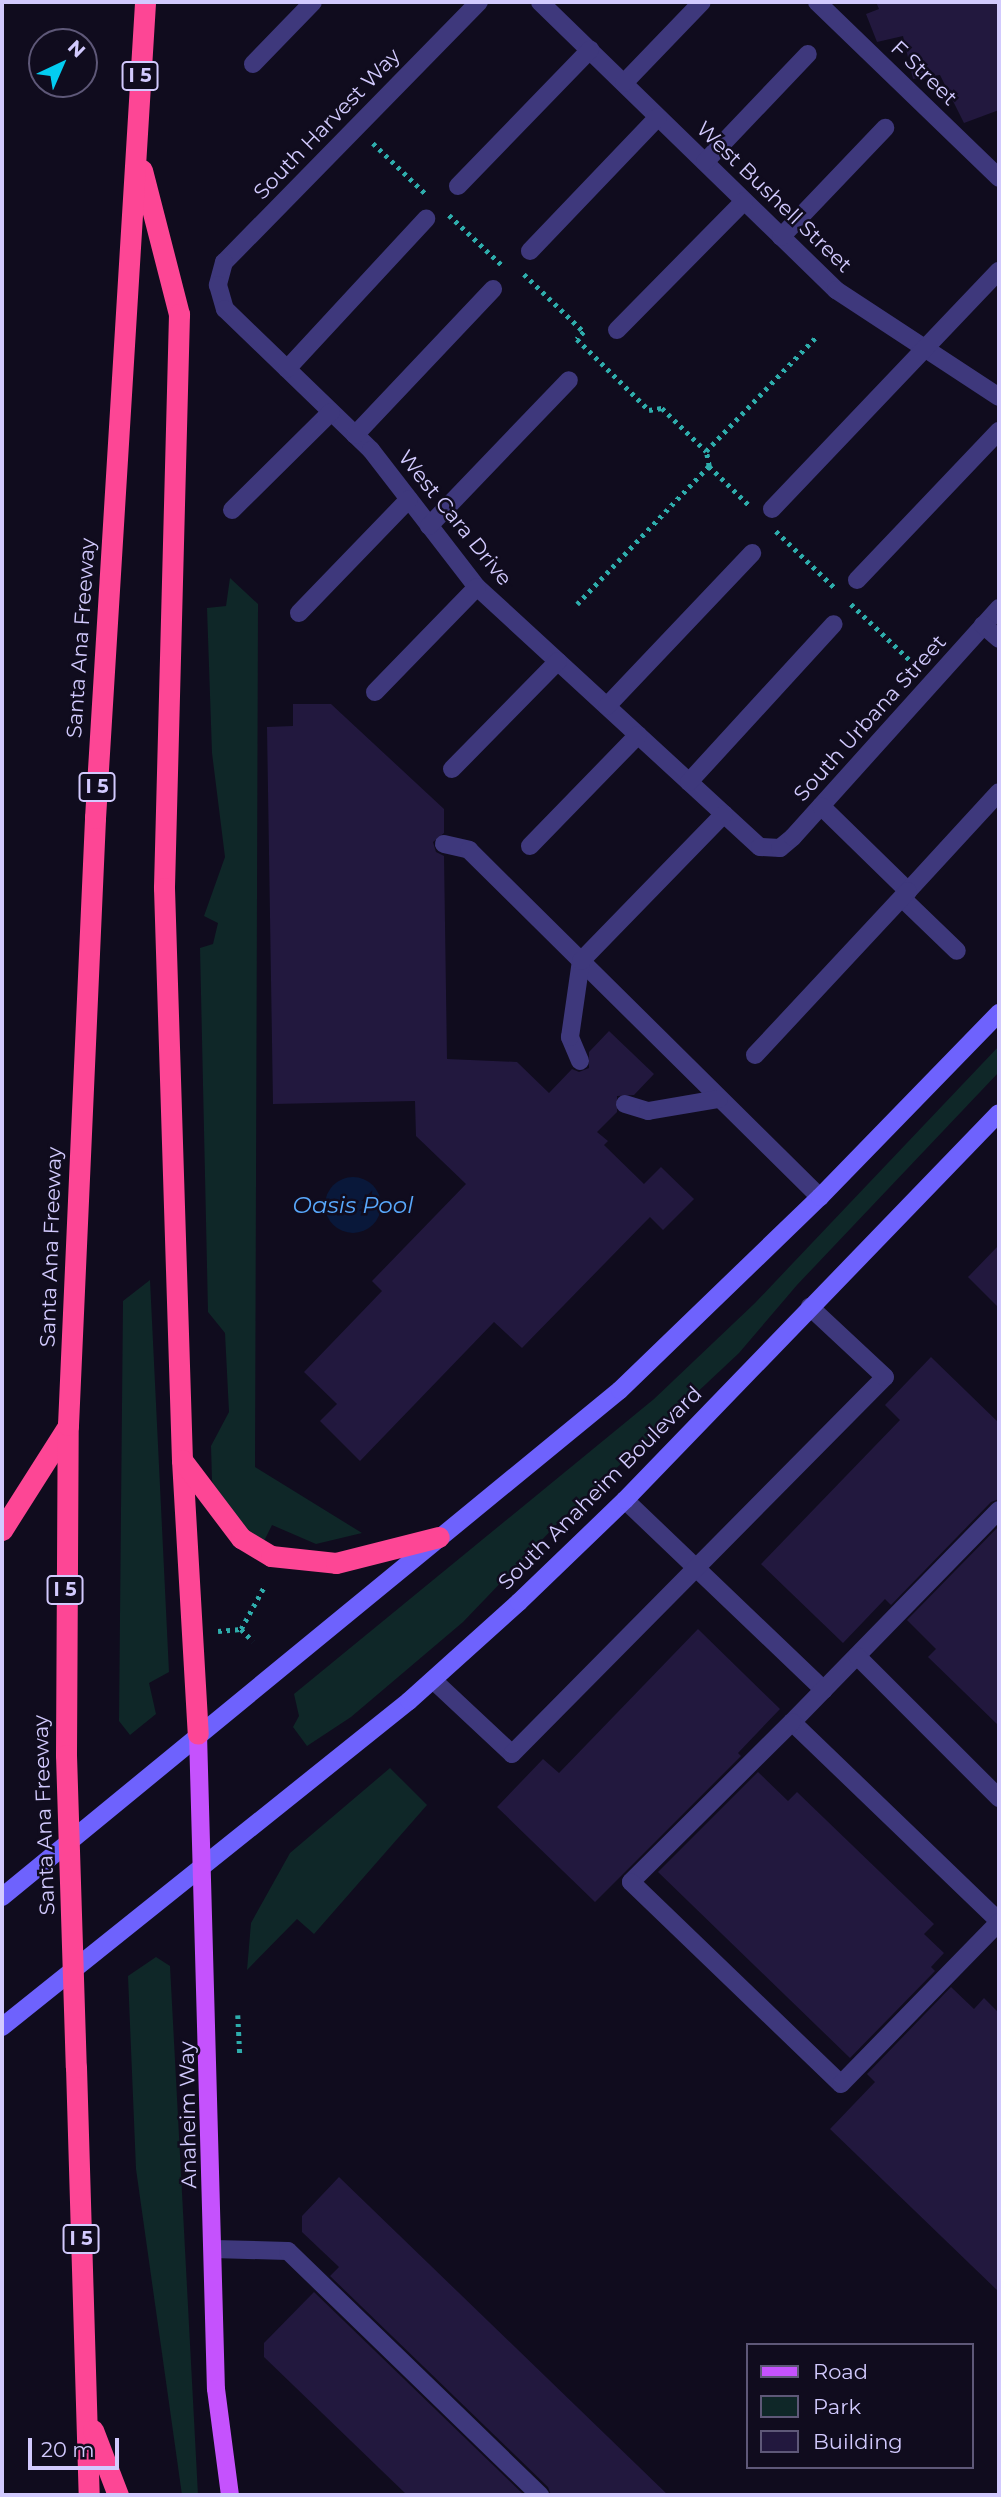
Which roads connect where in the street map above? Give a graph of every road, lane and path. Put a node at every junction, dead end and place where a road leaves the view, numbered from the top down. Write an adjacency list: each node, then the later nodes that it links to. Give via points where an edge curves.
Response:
1 (145, 2): 14 (highway, Santa Ana Freeway / I 5)
2 (313, 2): 9 (lane)
3 (478, 2): 27 (lane, South Harvest Way, via 224,262)
4 (541, 2): 7 (lane, West Bushell Street)
5 (702, 2): 10 (lane)
6 (817, 2): 16 (lane, F Street)
7 (590, 50): 10 (lane, West Bushell Street); 17 (lane)
8 (808, 54): 15 (lane)
9 (253, 64)
10 (624, 83): 11 (lane, West Bushell Street)
11 (658, 117): 15 (lane, West Bushell Street); 23 (lane)
12 (885, 128): 22 (lane)
13 (372, 142): 18 (path)
14 (136, 150): 75 (highway, Santa Ana Freeway / I 5, via 95,818); 76 (highway, via 179,314 164,888)
15 (705, 162): 19 (lane, West Bushell Street)
16 (999, 178)
17 (458, 186)
18 (434, 201)
19 (744, 201): 22 (lane, West Bushell Street); 29 (lane)
20 (443, 208): 24 (path, via 502,267)
21 (426, 219): 32 (lane)
22 (781, 237): 31 (lane, West Bushell Street, via 836,290)
23 (530, 251)
24 (509, 259)
25 (519, 268): 38 (path, via 584,332 577,340 649,410 662,408)
26 (999, 271): 31 (lane)
27 (218, 285): 32 (lane, West Cara Drive, via 225,309)
28 (493, 289): 37 (lane)
29 (617, 330)
30 (818, 335): 38 (path)
31 (925, 349): 34 (lane, West Bushell Street); 41 (lane)
32 (287, 369): 35 (lane, West Cara Drive)
33 (569, 380): 43 (lane)
34 (999, 397)
35 (331, 412): 37 (lane, West Cara Drive); 42 (lane)
36 (999, 431): 45 (lane)
37 (355, 435): 40 (lane, West Cara Drive)
38 (706, 451): 39 (path)
39 (709, 466)
40 (409, 499): 43 (lane, West Cara Drive); 48 (lane)
41 (772, 509)
42 (232, 510)
43 (429, 526): 46 (lane, West Cara Drive)
44 (752, 554): 54 (lane)
45 (858, 580)
46 (477, 587): 52 (lane, West Cara Drive); 53 (lane)
47 (999, 608): 50 (lane, South Urbana Street)
48 (299, 613)
49 (834, 624): 57 (lane)
50 (984, 625): 51 (lane); 59 (lane, South Urbana Street)
51 (999, 639)
52 (558, 662): 54 (lane, West Cara Drive); 56 (lane)
53 (374, 692)
54 (607, 706): 55 (lane, West Cara Drive)
55 (638, 735): 57 (lane, West Cara Drive); 62 (lane)
56 (452, 769)
57 (689, 782): 60 (lane, West Cara Drive)
58 (999, 792): 64 (lane)
59 (821, 806): 63 (lane, South Urbana Street, via 786,842); 64 (lane)
60 (724, 814): 63 (lane, West Cara Drive); 66 (lane)
61 (444, 844): 66 (lane, via 469,850)
62 (530, 846)
63 (769, 850)
64 (905, 894): 65 (lane); 68 (lane)
65 (957, 951)
66 (580, 961): 69 (lane, via 570,1037); 70 (lane)
67 (999, 1013): 73 (main road)
68 (755, 1055)
69 (580, 1061)
70 (719, 1099): 71 (lane, via 648,1111); 73 (lane)
71 (625, 1104)
72 (999, 1113): 74 (main road, South Anaheim Boulevard)
73 (821, 1197): 80 (main road, via 620,1390)
74 (810, 1307): 77 (main road, South Anaheim Boulevard); 81 (lane, via 885,1377)
75 (68, 1425): 79 (highway); 99 (highway, Santa Ana Freeway / I 5, bridge, via 66,1755)
76 (182, 1460): 80 (highway, via 241,1538 271,1556 336,1563); 90 (highway)
77 (625, 1500): 81 (lane); 87 (main road, South Anaheim Boulevard)
78 (999, 1510): 86 (lane)
79 (2, 1530)
80 (439, 1537): 90 (main road)
81 (696, 1567): 87 (lane, via 512,1754); 88 (lane)
82 (265, 1585): 83 (path)
83 (241, 1629): 84 (path); 85 (path)
84 (218, 1631)
85 (253, 1641)
86 (857, 1656): 88 (lane); 91 (lane)
87 (433, 1680): 92 (main road, South Anaheim Boulevard)
88 (824, 1690): 89 (lane)
89 (792, 1722): 94 (lane); 94 (lane, via 631,1882 841,2084)
90 (198, 1734): 92 (main road, Anaheim Way); 93 (main road)
91 (999, 1798)
92 (205, 1865): 96 (main road, South Anaheim Boulevard); 98 (main road, Anaheim Way)
93 (2, 1897)
94 (999, 1921)
95 (238, 2015): 97 (path)
96 (2, 2027)
97 (240, 2056)
98 (213, 2249): 102 (main road, Anaheim Way, via 216,2389); 103 (lane, via 288,2251)
99 (86, 2412): 100 (highway, Santa Ana Freeway / I 5); 101 (highway)
100 (89, 2495)
101 (118, 2495)
102 (230, 2495)
103 (540, 2495)

